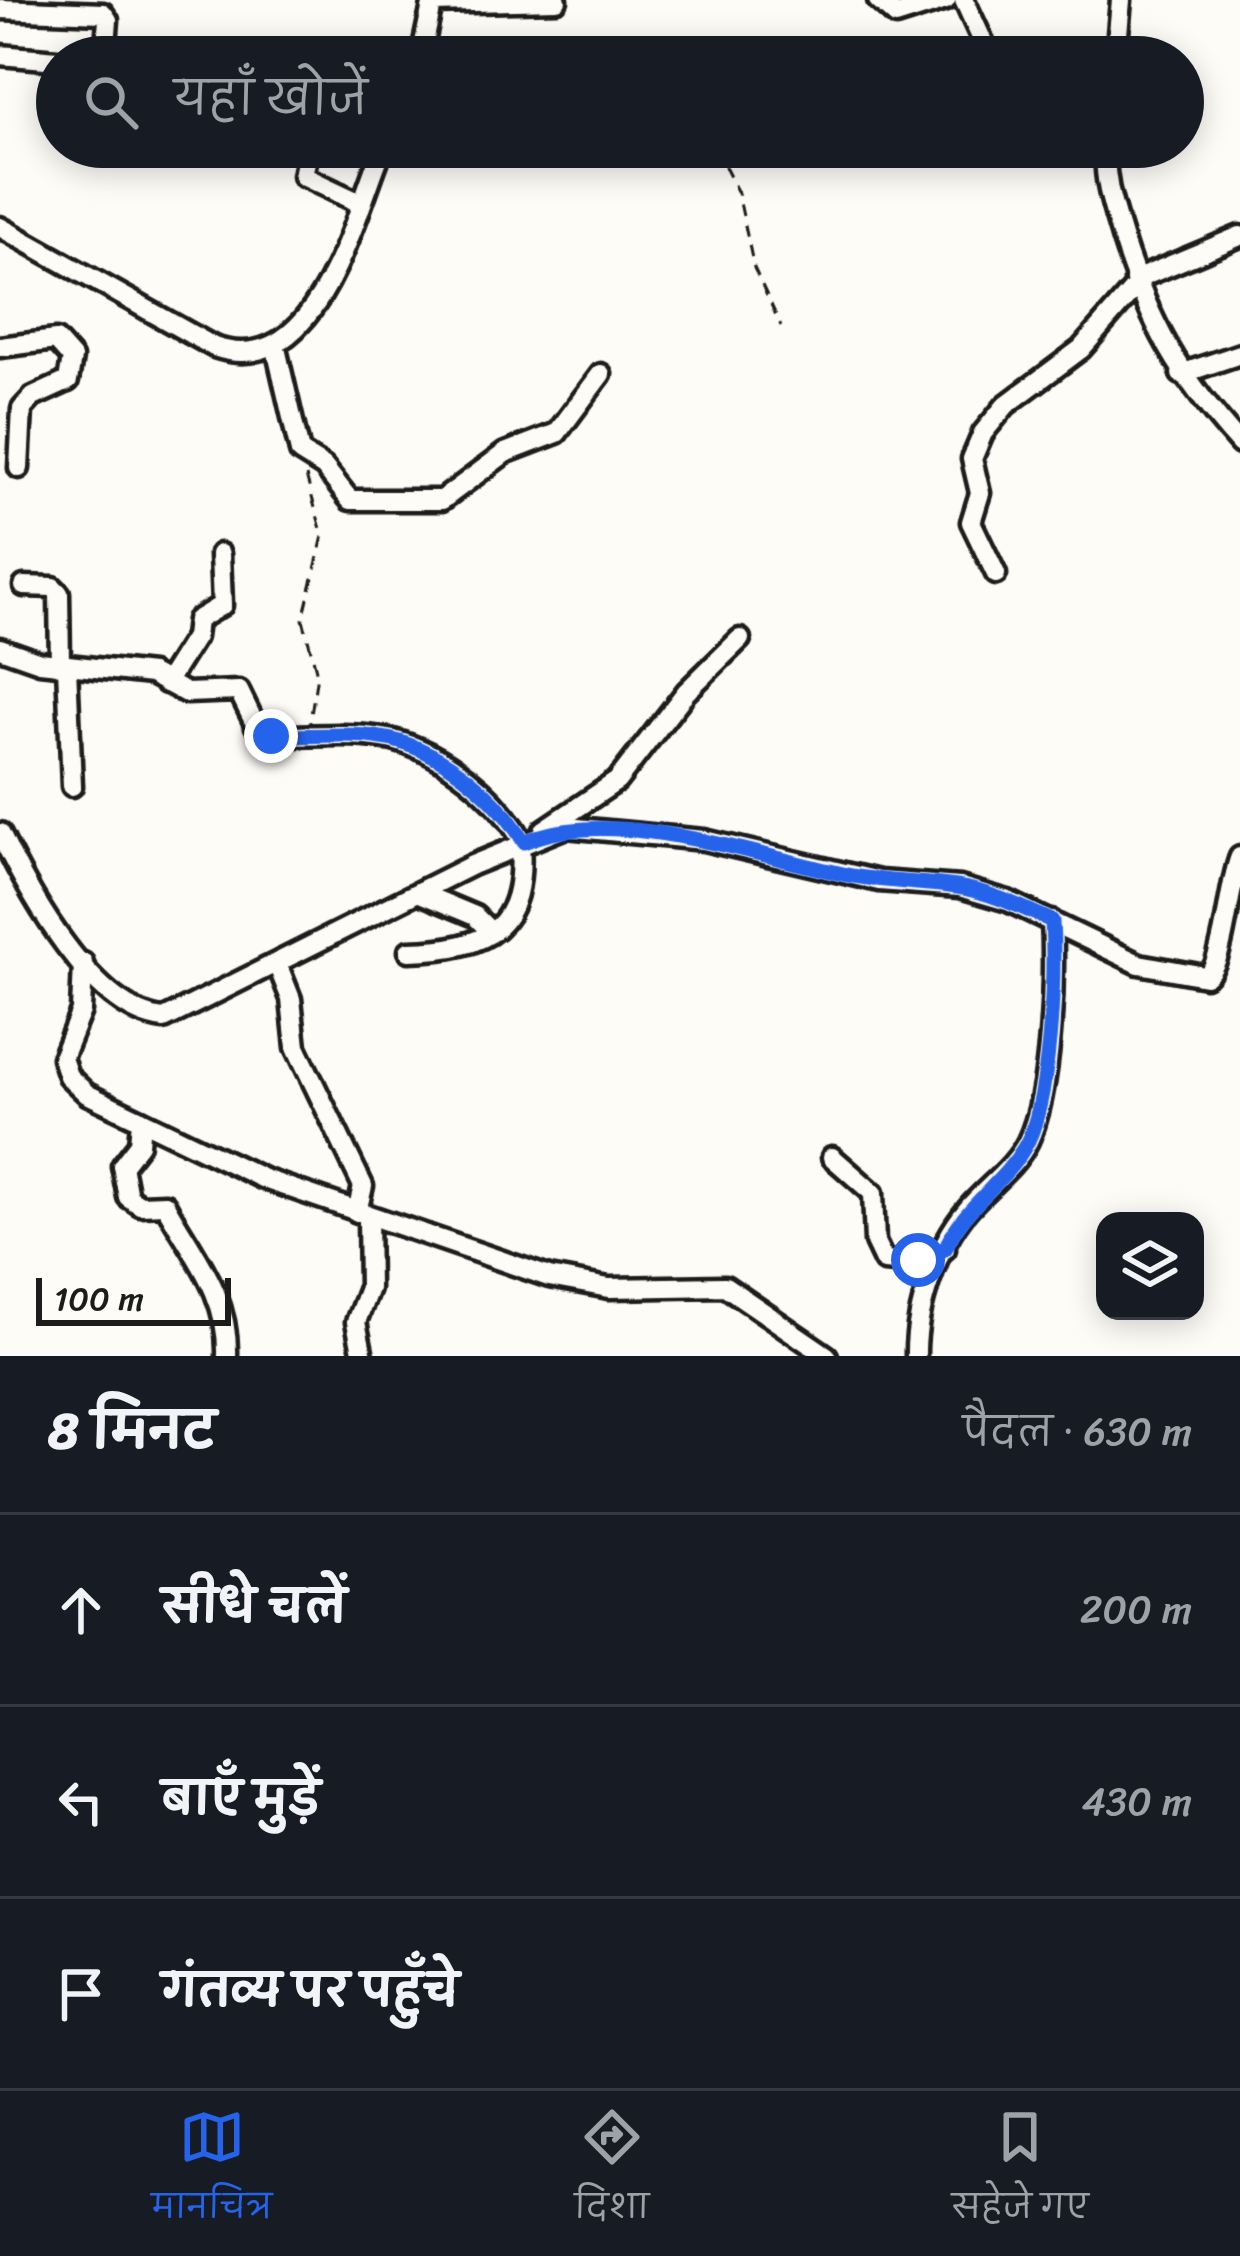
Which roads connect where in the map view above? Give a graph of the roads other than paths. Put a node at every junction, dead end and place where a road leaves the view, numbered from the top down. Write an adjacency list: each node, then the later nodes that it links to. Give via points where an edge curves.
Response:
1 (557, 0): 6 (street)
2 (878, 0): 3 (street, via 896,16)
3 (946, 0)
4 (964, 0): 11 (street)
5 (1121, 0): 12 (street)
6 (433, 2): 10 (street)
7 (52, 5): 8 (street); 9 (street, via 104,13)
8 (0, 9)
9 (107, 36)
10 (426, 36)
11 (980, 36)
12 (1118, 36)
13 (0, 55): 14 (street)
14 (36, 58)
15 (305, 168): 18 (street, via 303,176)
16 (374, 168): 18 (street)
17 (1107, 168): 21 (street)
18 (360, 203): 22 (street, via 312,314)
19 (0, 227): 22 (street, via 214,347 243,353)
20 (1240, 236): 21 (street)
21 (1136, 282): 26 (street); 30 (street, via 1081,349 1006,405 976,447 971,469 980,493 971,522)
22 (275, 344): 25 (street, via 303,457 324,467 350,500 442,500 505,453 556,433)
23 (0, 346): 28 (street, via 56,340 74,368 68,381 22,409)
24 (1240, 354): 26 (street)
25 (601, 374)
26 (1181, 374): 27 (street)
27 (1240, 444)
28 (19, 468)
29 (220, 554): 35 (street, via 222,605 197,620)
30 (996, 574)
31 (24, 586): 34 (street, via 59,593)
32 (740, 639): 38 (street, via 608,790)
33 (0, 649): 34 (street)
34 (64, 665): 35 (street); 36 (street)
35 (166, 682): 38 (street, via 194,694 238,691 263,734 408,745 494,799)
36 (72, 786)
37 (0, 833): 44 (street)
38 (526, 840): 40 (street); 41 (street, via 566,827 704,840 879,881 960,887); 42 (street, via 517,908)
39 (1240, 857): 41 (street, via 1219,962 1205,976 1139,964)
40 (420, 892): 42 (street, via 475,916); 45 (street)
41 (1052, 921): 49 (street, via 1054,999 1031,1132)
42 (491, 932): 43 (street, via 451,949)
43 (409, 951)
44 (83, 963): 45 (street, via 121,1004 164,1019); 46 (street, via 81,1011 63,1046 65,1068 87,1094)
45 (278, 966): 48 (street, via 296,1046 363,1186)
46 (141, 1120): 48 (street, via 264,1179); 51 (street, via 139,1144 122,1166 128,1197 165,1204 211,1277 222,1299)
47 (832, 1157): 49 (street, via 873,1193 884,1261 906,1263)
48 (362, 1214): 52 (street, via 369,1288 356,1322); 53 (street, via 580,1284 725,1286)
49 (945, 1249): 50 (street, via 919,1313)
50 (916, 1355): 54 (street)
51 (227, 1356)
52 (363, 1356)
53 (827, 1356)
54 (906, 1356)

